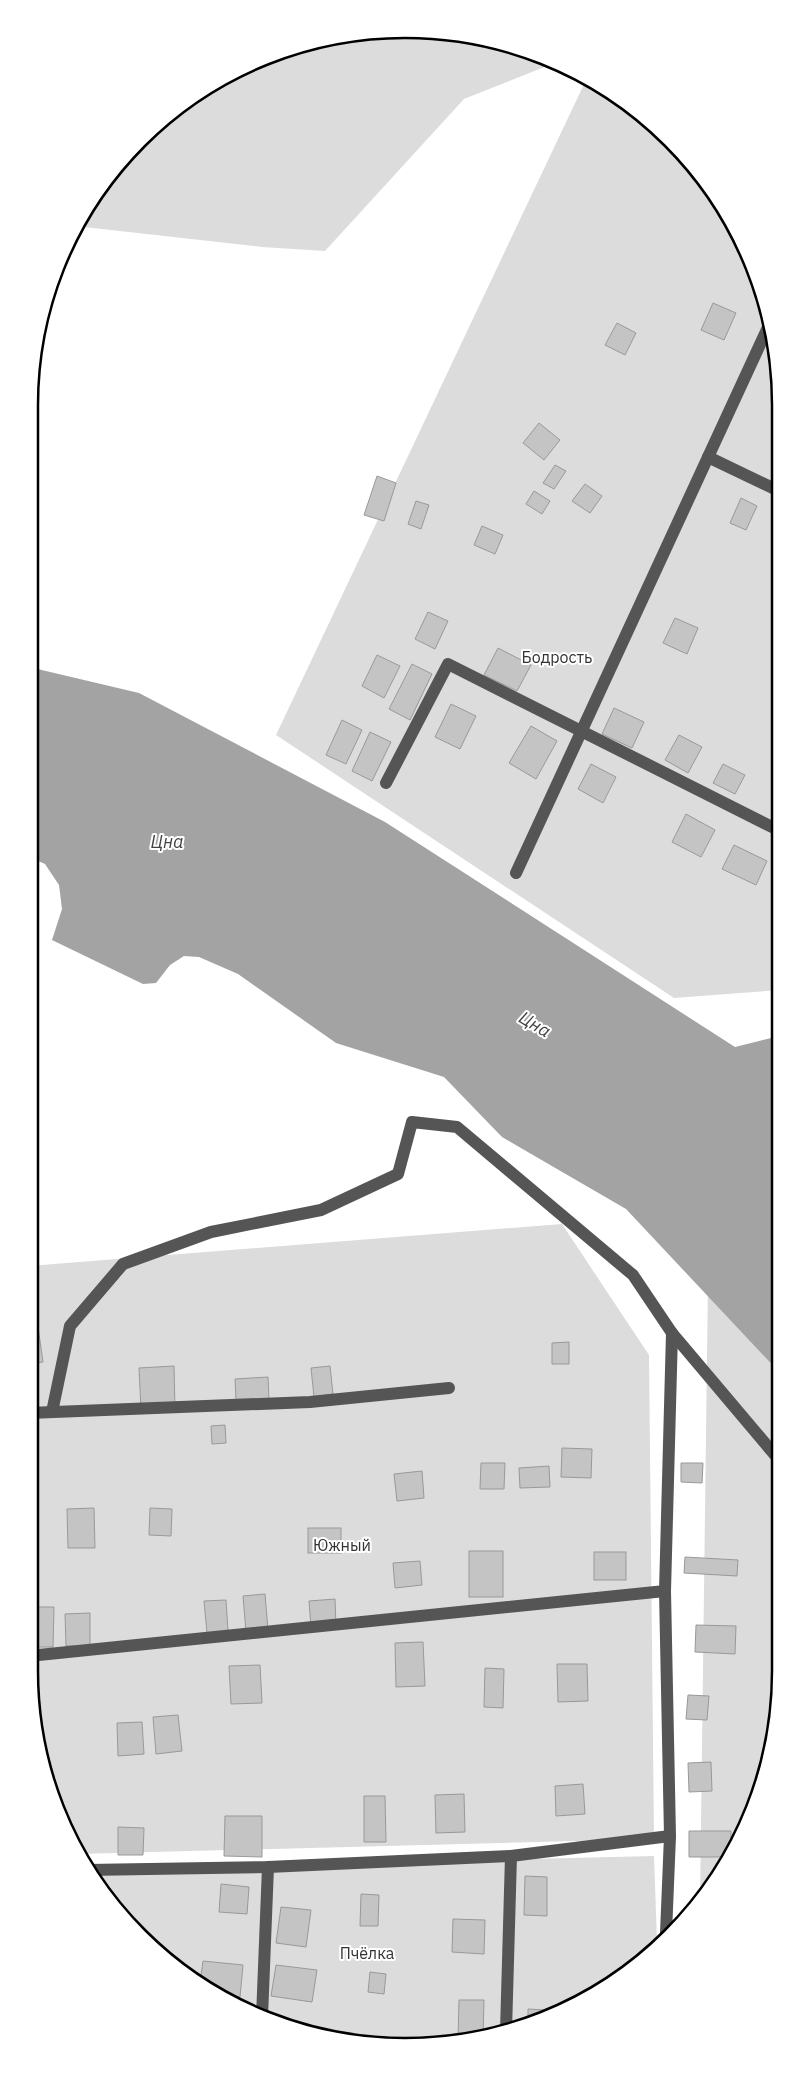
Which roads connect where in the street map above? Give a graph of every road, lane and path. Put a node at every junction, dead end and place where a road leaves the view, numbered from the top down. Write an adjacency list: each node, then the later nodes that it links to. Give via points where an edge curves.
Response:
1 (764, 335): 2 (street)
2 (708, 457): 3 (street); 4 (street)
3 (772, 488)
4 (582, 730): 5 (street, via 448,664); 6 (street); 7 (street)
5 (386, 783)
6 (772, 827)
7 (516, 873)
8 (672, 1333): 10 (street, via 633,1275 456,1128 412,1122 398,1174 320,1210 211,1232 123,1264 70,1326); 12 (street); 13 (street)
9 (448, 1388): 10 (street, via 310,1402)
10 (52, 1412): 11 (street)
11 (38, 1413)
12 (772, 1452)
13 (665, 1591): 14 (street); 15 (street)
14 (38, 1655)
15 (670, 1836): 16 (street); 19 (street)
16 (511, 1856): 17 (street); 21 (street)
17 (268, 1867): 18 (street); 20 (street)
18 (97, 1870)
19 (666, 1927)
20 (262, 2009)
21 (506, 2023)

